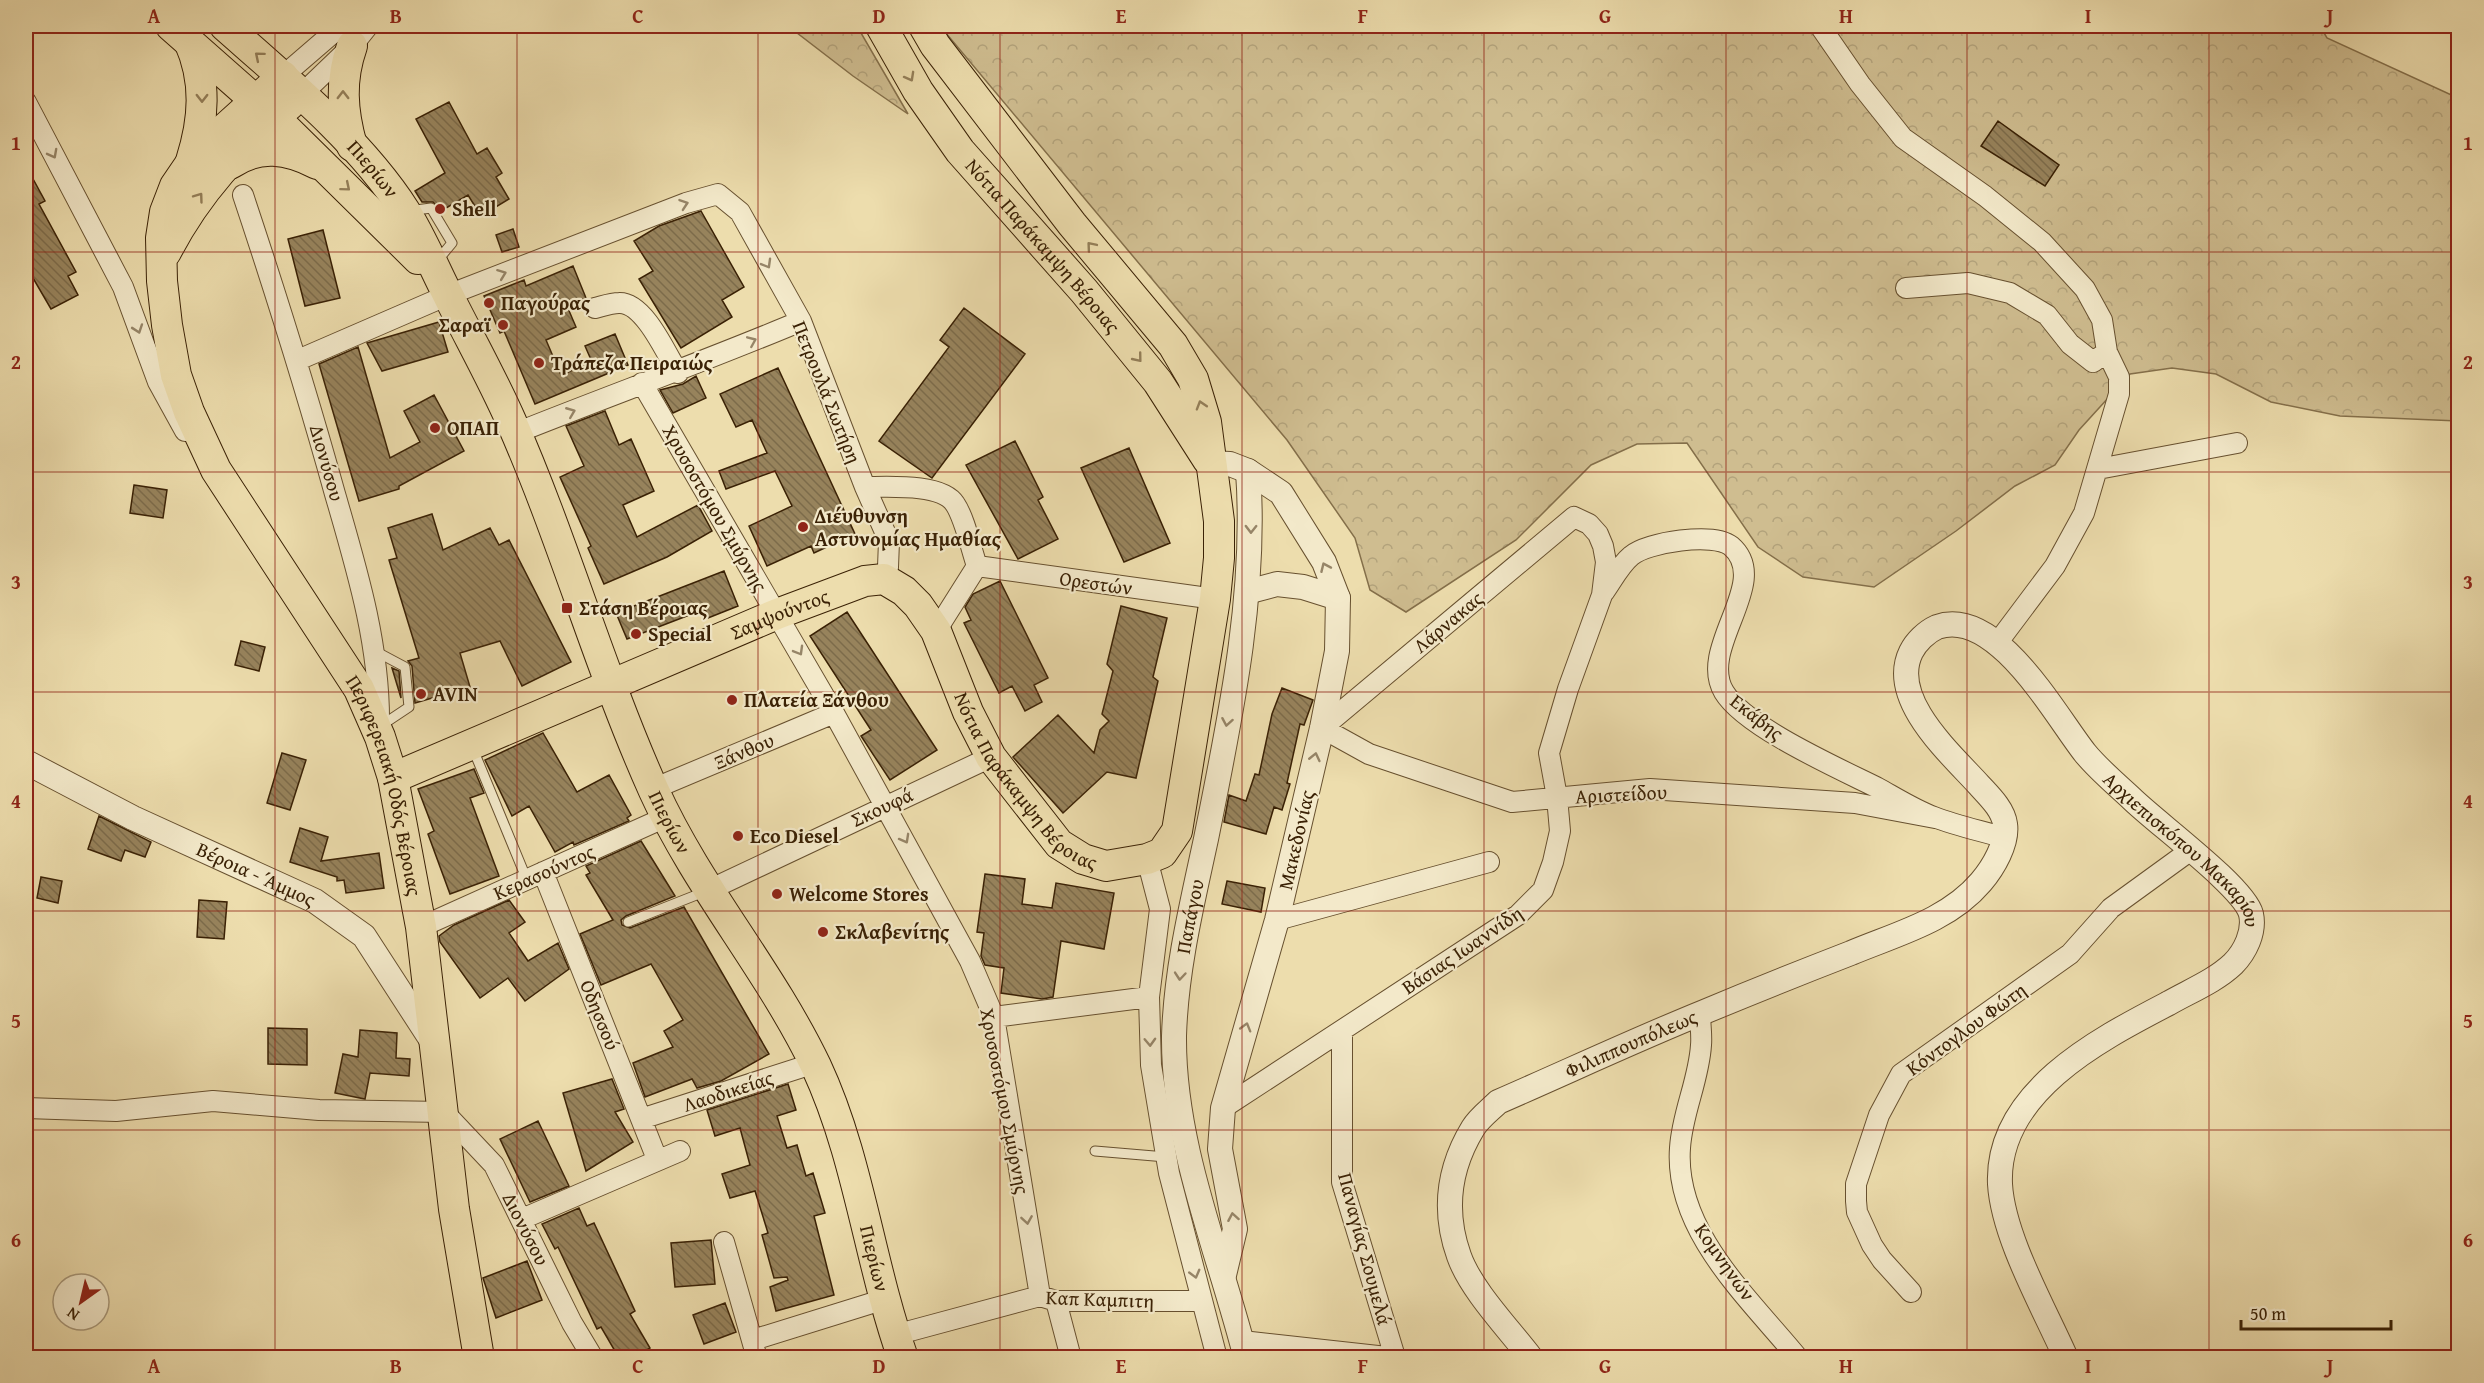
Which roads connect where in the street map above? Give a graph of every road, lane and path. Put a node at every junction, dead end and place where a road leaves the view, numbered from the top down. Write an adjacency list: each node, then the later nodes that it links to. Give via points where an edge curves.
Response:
1 (225, 26): 7 (main road, Πιερίων, one-way to 1)
2 (881, 26): 27 (main road, Νότια Παράκαμψη Βέροιας, one-way to 27, via 918,91 960,151 1084,291 1150,373)
3 (924, 26): 27 (main road, Νότια Παράκαμψη Βέροιας, one-way to 3, via 1206,422 1193,379 1173,345 1072,224)
4 (1820, 26): 21 (street, via 1903,138 2042,242 2085,289 2102,320)
5 (354, 32): 7 (street); 10 (main road, one-way to 5, via 342,98 344,69)
6 (180, 33): 9 (main road, Πιερίων); 11 (main road, one-way to 11, via 198,62 202,89 199,137)
7 (292, 85): 9 (main road, Περιφερειακή Οδός Βέροιας); 10 (main road, Πιερίων)
8 (26, 102): 29 (street, one-way to 29, via 123,287 158,382 179,423)
9 (266, 109): 11 (main road, Περιφερειακή Οδός Βέροιας); 12 (main road, Πιερίων); 13 (main road, Περιφερειακή Οδός Βέροιας, via 252,136)
10 (352, 146): 17 (main road, Πιερίων, via 406,212)
11 (190, 164): 16 (main road, Περιφερειακή Οδός Βέροιας, via 175,186 165,212)
12 (322, 167): 13 (main road, via 295,153 268,150 240,157); 17 (main road, Πιερίων, one-way to 17)
13 (218, 173): 16 (main road, Περιφερειακή Οδός Βέροιας, one-way to 13, via 197,199)
14 (243, 195): 22 (street, Διονύσου)
15 (416, 210): 17 (lane, via 431,208 452,243)
16 (162, 260): 29 (main road, Περιφερειακή Οδός Βέροιας, via 176,375)
17 (443, 277): 20 (street, Πετρουλά Σωτήρη, one-way to 20, via 718,194 740,212); 22 (street); 25 (main road, Πιερίων)
18 (1906, 288): 21 (street, via 1968,284 2010,293 2047,315 2070,344 2093,362)
19 (595, 308): 23 (street, via 620,303 633,306 643,315)
20 (801, 321): 23 (street, one-way to 20); 31 (street, Πετρουλά Σωτήρη)
21 (2107, 352): 28 (street, via 2119,377 2119,394)
22 (298, 360): 42 (street, Διονύσου)
23 (678, 373): 24 (street)
24 (642, 383): 25 (street, one-way to 24); 39 (street, Χρυσοστόμου Σμύρνης)
25 (516, 433): 43 (main road, Πιερίων)
26 (2236, 443): 28 (street)
27 (1209, 463): 30 (street, Μακεδονίας, via 1230,464); 38 (main road, Νότια Παράκαμψη Βέροιας, via 1219,522)
28 (2098, 469): 41 (street, via 2084,513 2055,566)
29 (216, 470): 46 (main road, Περιφερειακή Οδός Βέροιας, via 303,608 342,661)
30 (1248, 471): 35 (street, Παπάγου, one-way to 35); 37 (street, Μακεδονίας, one-way to 30, via 1324,562 1292,508 1281,493)
31 (865, 487): 33 (street, via 918,488 939,492 955,502); 34 (street, Πετρουλά Σωτήρη, via 889,541)
32 (1574, 517): 36 (street, Βάσιας Ιωαννίδη, via 1589,524 1603,546 1606,562); 45 (street, Λάρνακας)
33 (977, 567): 38 (street, Ορεστών); 40 (street)
34 (884, 579): 39 (main road, Σαμψούντος, via 865,581); 40 (main road, Νότια Παράκαμψη Βέροιας, via 918,605)
35 (1248, 592): 37 (street, via 1277,584); 81 (street, Παπάγου, one-way to 81, via 1211,815 1181,958 1174,1035 1177,1102 1205,1217)
36 (1602, 595): 52 (street, Βάσιας Ιωαννίδη, via 1549,753); 55 (street, Εκάβης, via 1631,555 1648,548 1706,538 1720,539 1732,547 1743,565 1746,580 1722,648 1718,671 1724,692 1768,730)
37 (1338, 598): 45 (street, Μακεδονίας, via 1337,651)
38 (1215, 599): 58 (main road, Νότια Παράκαμψη Βέροιας, via 1178,831 1162,853)
39 (777, 614): 43 (main road, Σαμψούντος); 44 (street, Χρυσοστόμου Σμύρνης, one-way to 44)
40 (936, 632): 48 (main road, Νότια Παράκαμψη Βέροιας, via 968,712)
41 (1998, 642): 56 (street, Αρχιεπισκόπου Μακαρίου, via 1958,625 1934,628 1912,650 1906,681 1924,723 1993,801 2005,823); 57 (street, Αρχιεπισκόπου Μακαρίου, via 2023,669 2088,757)
42 (375, 651): 46 (street, Διονύσου); 46 (lane, via 405,667 409,707)
43 (611, 685): 47 (main road); 51 (main road, Πιερίων)
44 (834, 713): 51 (street, Ξάνθου); 53 (street, Χρυσοστόμου Σμύρνης)
45 (1322, 728): 52 (street, Αριστείδου, via 1369,754 1512,802); 62 (street, Μακεδονίας, one-way to 45)
46 (379, 732): 50 (main road, Περιφερειακή Οδός Βέροιας)
47 (471, 744): 50 (main road); 60 (lane)
48 (992, 757): 53 (street, Σκουφά); 58 (main road, Νότια Παράκαμψη Βέροιας, via 1044,828 1071,853 1106,866)
49 (26, 762): 69 (street, Βέροια - Άμμος, via 341,917 364,936)
50 (393, 778): 64 (main road, Περιφερειακή Οδός Βέροιας)
51 (653, 789): 54 (main road, Πιερίων)
52 (1557, 797): 55 (street, Αριστείδου, via 1650,789 1855,803); 68 (street, Βάσιας Ιωαννίδη, via 1560,831 1543,890 1518,915)
53 (886, 805): 61 (street, Σκουφά); 67 (street, Χρυσοστόμου Σμύρνης, one-way to 67, via 970,961)
54 (666, 817): 60 (street, Κερασούντος); 61 (main road, Πιερίων)
55 (1935, 818): 56 (street, Εκάβης)
56 (2005, 837): 66 (street, Φιλιππουπόλεως, via 1981,882 1938,917)
57 (2191, 850): 82 (street, Κόντογλου Φώτη, via 2111,908 2070,954 1901,1074 1879,1115 1856,1184 1856,1201 1872,1245); 96 (street, Αρχιεπισκόπου Μακαρίου, via 2243,897 2252,920 2245,948 2236,962 2214,978 2078,1055 2049,1079 2031,1101 2004,1149 2001,1189 2006,1216)
58 (1147, 860): 65 (street, Παπάγου, via 1160,909)
59 (1489, 862): 62 (street)
60 (535, 876): 64 (street, Κερασούντος); 74 (street, Οδησσού)
61 (709, 890): 63 (lane); 70 (main road, Πιερίων, via 750,951)
62 (1277, 920): 72 (street, Μακεδονίας, one-way to 62)
63 (628, 922)
64 (421, 927): 69 (main road, Περιφερειακή Οδός Βέροιας)
65 (1149, 997): 67 (street); 77 (street, Παπάγου, one-way to 77, via 1151,1065)
66 (1700, 1013): 94 (street, Φιλιππουπόλεως, via 1498,1102 1474,1126 1459,1156 1448,1191 1459,1257); 95 (street, Κομνηνών, via 1701,1046 1685,1109 1680,1181 1695,1222 1721,1265)
67 (994, 1017): 83 (street, Χρυσοστόμου Σμύρνης, one-way to 83)
68 (1342, 1031): 72 (street, Βάσιας Ιωαννίδη); 89 (street, Παναγίας Σουμελά, via 1342,1182)
69 (435, 1046): 73 (main road, Περιφερειακή Οδός Βέροιας)
70 (814, 1063): 74 (street, Λαοδικείας); 84 (main road, Πιερίων, via 836,1113)
71 (26, 1108): 73 (street, via 116,1111 213,1101 318,1110)
72 (1223, 1108): 81 (street, Μακεδονίας, one-way to 72, via 1235,1229 1220,1149)
73 (444, 1112): 79 (street, Διονύσου, via 494,1165); 90 (main road, Περιφερειακή Οδός Βέροιας, via 454,1209)
74 (641, 1119): 78 (street, Οδησσού)
75 (680, 1151): 78 (street)
76 (1095, 1151): 77 (lane)
77 (1166, 1157): 85 (street, Παπάγου, one-way to 85)
78 (657, 1159): 79 (street)
79 (522, 1219): 91 (street, Διονύσου)
80 (724, 1242): 87 (street)
81 (1224, 1275): 88 (street, Παπάγου)
82 (1911, 1292)
83 (1048, 1298): 85 (street, Καπ Καμπιτη); 86 (street, Καπ Καμπιτη); 92 (street, Χρυσοστόμου Σμύρνης)
84 (885, 1299): 86 (main road, Πιερίων); 87 (street)
85 (1202, 1301): 93 (street, Παπάγου)
86 (899, 1346)
87 (755, 1349)
88 (1244, 1349): 89 (street)
89 (1395, 1357)
90 (479, 1358)
91 (593, 1358)
92 (1071, 1358)
93 (1217, 1358)
94 (1531, 1358)
95 (1798, 1358)
96 (2066, 1358)

